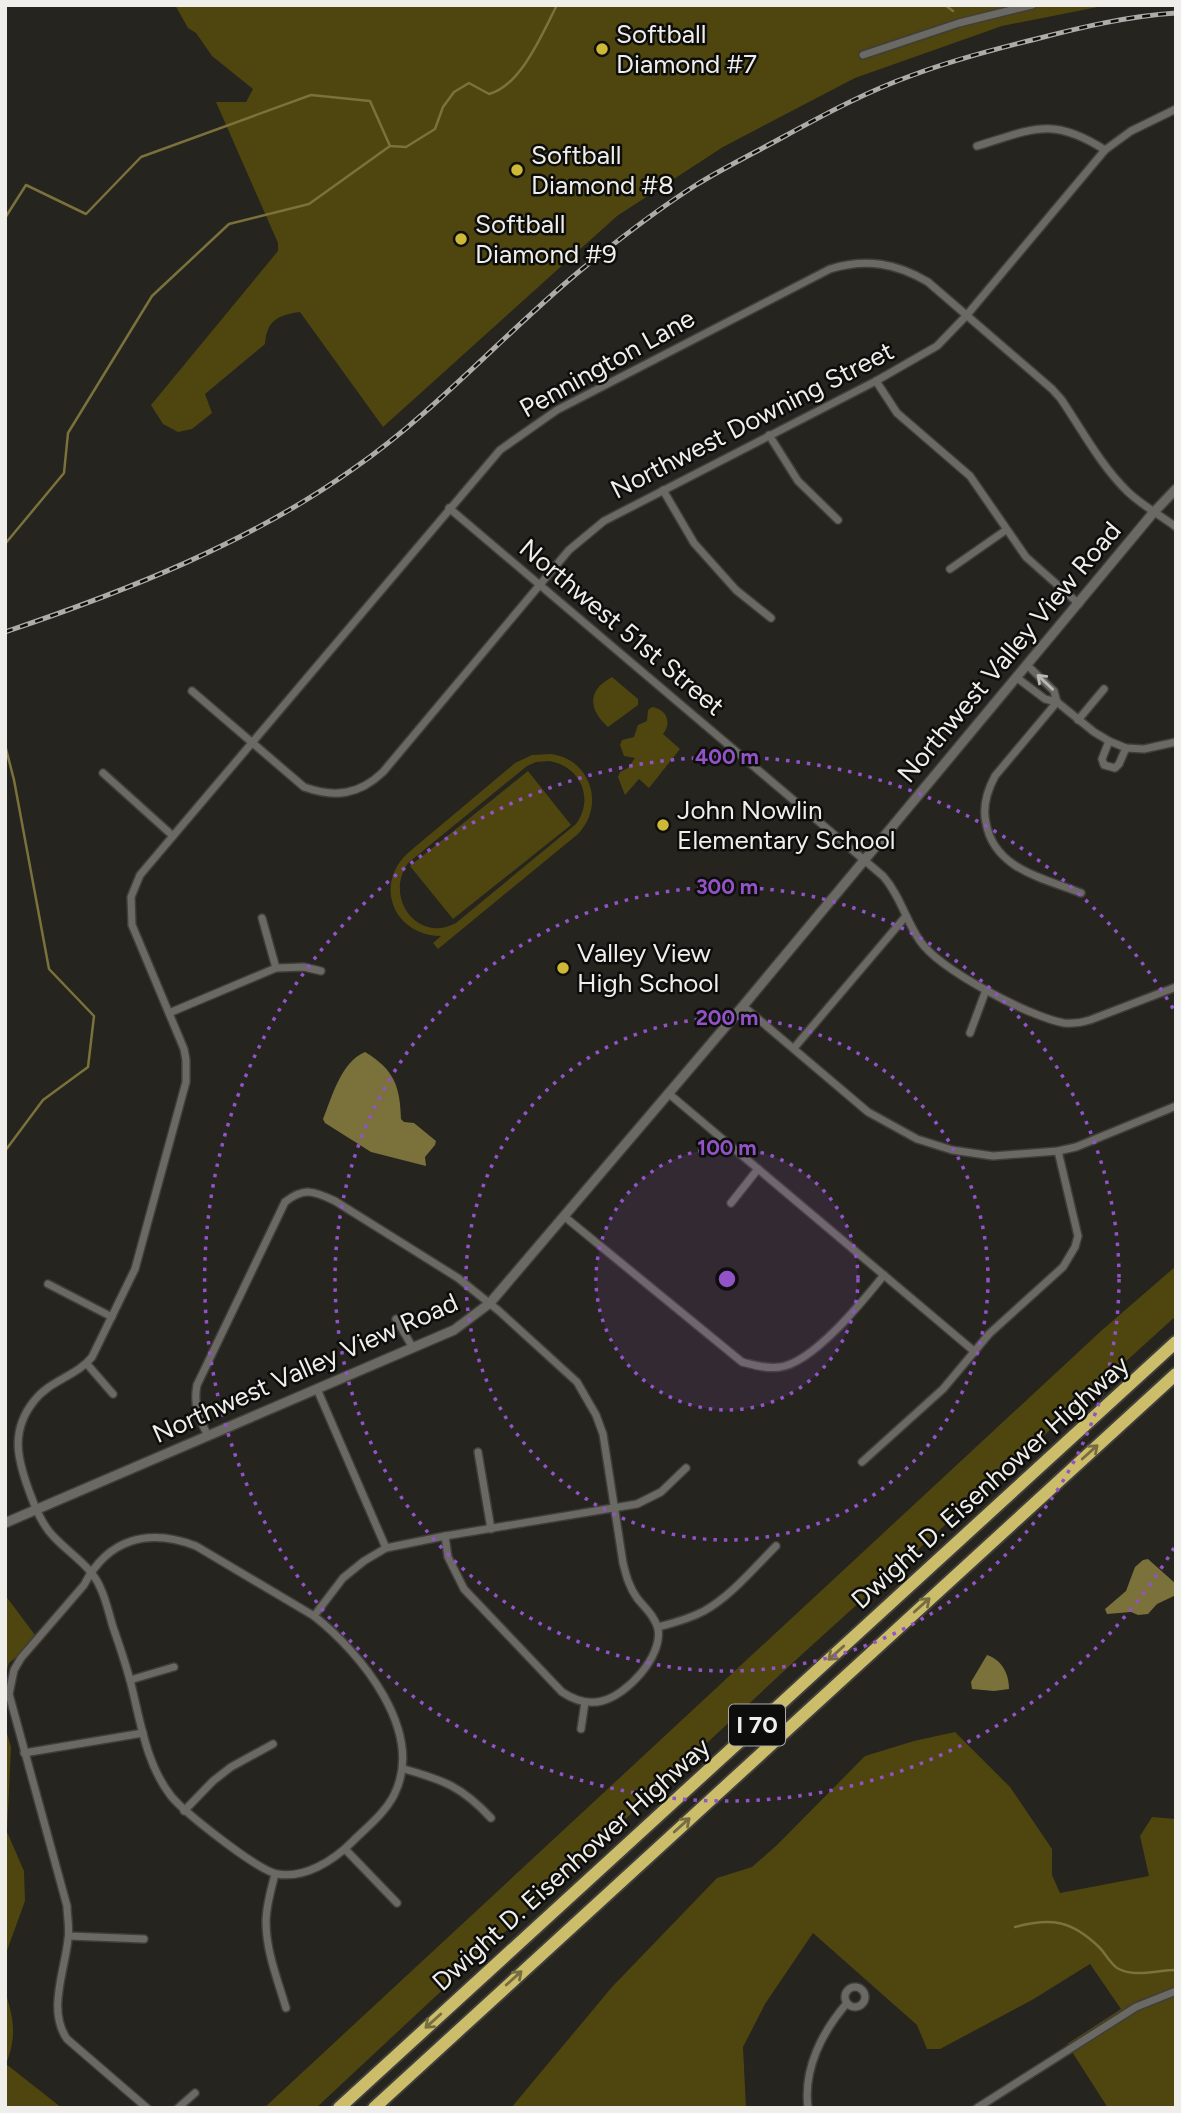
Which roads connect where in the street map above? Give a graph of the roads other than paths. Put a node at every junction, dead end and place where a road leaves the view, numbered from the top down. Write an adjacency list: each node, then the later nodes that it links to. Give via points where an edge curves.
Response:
1 (1032, 5): 2 (street)
2 (863, 55)
3 (1176, 109): 5 (street, Northwest Downing Street)
4 (977, 146): 5 (street, via 1041,127 1072,131)
5 (1105, 150): 6 (street, Northwest Downing Street)
6 (965, 316): 7 (street, Northwest Downing Street, via 937,346); 11 (street, Pennington Lane, via 928,282 905,269 871,262 830,269 540,420 500,450); 12 (street, Pennington Lane, via 1042,379 1118,481)
7 (876, 381): 8 (street, Northwest Downing Street); 15 (street, via 897,413 970,475)
8 (769, 435): 10 (street, Northwest Downing Street); 13 (street, via 798,481)
9 (1176, 489): 12 (street, Northwest Valley View Road)
10 (663, 490): 17 (street, Northwest Downing Street, via 604,520); 19 (street, via 694,543 736,590)
11 (449, 508): 17 (street, Northwest 51st Street); 28 (street, Pennington Lane)
12 (1153, 513): 14 (street, Pennington Lane); 18 (street, Northwest Valley View Road)
13 (838, 520)
14 (1176, 527)
15 (1006, 530): 16 (street); 18 (street, via 1026,556)
16 (950, 569)
17 (540, 584): 28 (street, Northwest Downing Street, via 383,772 363,788 340,795 304,787); 32 (street, Northwest 51st Street)
18 (1079, 604): 20 (street, Northwest Valley View Road)
19 (771, 618)
20 (1027, 665): 21 (street, Northwest Valley View Road); 24 (street, one-way to 20, via 1054,691)
21 (1016, 677): 24 (street, via 1045,699); 32 (street, Northwest Valley View Road)
22 (1104, 689): 25 (street)
23 (192, 691): 28 (street)
24 (1058, 702): 25 (street); 33 (street, via 996,776 988,790 984,816 993,845 1006,860)
25 (1078, 720): 26 (street)
26 (1109, 741): 29 (street); 29 (street, via 1104,765 1115,768)
27 (1176, 742): 29 (street)
28 (252, 743): 31 (street, Pennington Lane)
29 (1126, 748)
30 (103, 773): 31 (street)
31 (173, 836): 41 (street, Pennington Lane, via 140,875 130,906 132,925)
32 (863, 860): 34 (street, Northwest 51st Street, via 890,883); 40 (street, Northwest Valley View Road)
33 (1081, 892)
34 (906, 916): 39 (street, Northwest 51st Street, via 930,953); 43 (street)
35 (262, 918): 36 (street)
36 (276, 968): 37 (street); 41 (street)
37 (321, 971)
38 (1176, 987): 39 (street, Northwest 51st Street, via 1079,1023 1050,1019)
39 (986, 990): 42 (street)
40 (743, 1006): 43 (street); 44 (street, Northwest Valley View Road)
41 (169, 1013): 53 (street, Pennington Lane, via 184,1049 186,1082 143,1243)
42 (970, 1033)
43 (794, 1048): 46 (street, via 868,1112 917,1139 993,1156)
44 (668, 1093): 47 (street); 49 (street, Northwest Valley View Road)
45 (1176, 1106): 46 (street)
46 (1058, 1151): 57 (street, via 1076,1219 1075,1247 1063,1266)
47 (758, 1169): 48 (street); 50 (street)
48 (731, 1203)
49 (565, 1217): 50 (street, via 742,1362 760,1367 797,1361 850,1316); 52 (street, Northwest Valley View Road)
50 (884, 1275): 57 (street)
51 (48, 1284): 53 (street)
52 (490, 1303): 56 (street, Northwest Valley View Road, via 454,1330); 62 (street, via 335,1201 306,1191 293,1195 285,1202 197,1385 196,1409); 66 (street, via 564,1368 587,1396 603,1434)
53 (112, 1317): 58 (street, Pennington Lane)
54 (396, 1319): 56 (street)
55 (1176, 1342): 97 (highway, Dwight D. Eisenhower Highway / I 70, one-way to 97)
56 (413, 1348): 60 (street, Northwest Valley View Road)
57 (975, 1352): 64 (street, via 943,1389)
58 (87, 1364): 61 (street); 67 (street, via 47,1387 26,1412 21,1426 20,1467)
59 (1176, 1374): 98 (highway, Dwight D. Eisenhower Highway / I 70, one-way to 59)
60 (317, 1389): 62 (street, Northwest Valley View Road); 72 (street)
61 (113, 1394)
62 (208, 1436): 67 (street, Northwest Valley View Road)
63 (478, 1452): 69 (street)
64 (862, 1462)
65 (686, 1468): 66 (street, via 650,1500)
66 (616, 1508): 69 (street); 75 (street, via 628,1582)
67 (36, 1509): 68 (street, Northwest Valley View Road); 73 (street, via 52,1535)
68 (5, 1523)
69 (491, 1529): 70 (street)
70 (445, 1536): 72 (street); 78 (street, via 448,1557 464,1589 562,1692)
71 (776, 1546): 75 (street, via 706,1610)
72 (386, 1549): 74 (street, via 343,1578)
73 (91, 1572): 74 (street, via 120,1545 142,1538 179,1540); 77 (street); 82 (street, via 14,1670 9,1694)
74 (314, 1616): 83 (street, via 358,1658 384,1697 403,1748)
75 (658, 1628): 78 (street, via 656,1651 645,1669 614,1696)
76 (174, 1667): 77 (street)
77 (130, 1680): 80 (street)
78 (585, 1702): 79 (street)
79 (581, 1729)
80 (143, 1733): 82 (street); 84 (street, via 152,1765)
81 (273, 1744): 84 (street, via 230,1767)
82 (24, 1753): 89 (street, via 63,1890)
83 (404, 1769): 85 (street, via 449,1783); 86 (street, via 393,1798)
84 (184, 1811): 87 (street)
85 (491, 1818)
86 (345, 1849): 87 (street, via 312,1869); 88 (street)
87 (275, 1874): 93 (street, via 266,1923)
88 (397, 1903)
89 (69, 1936): 90 (street); 95 (street, via 57,2008 59,2026 67,2039)
90 (144, 1939)
91 (1176, 1991): 100 (street, via 1136,2007)
92 (847, 2003): 99 (street, via 818,2047 809,2074)
93 (285, 2008)
94 (195, 2093): 96 (street)
95 (147, 2108)
96 (178, 2108)
97 (339, 2108)
98 (373, 2108)
99 (808, 2108)
100 (977, 2108)

